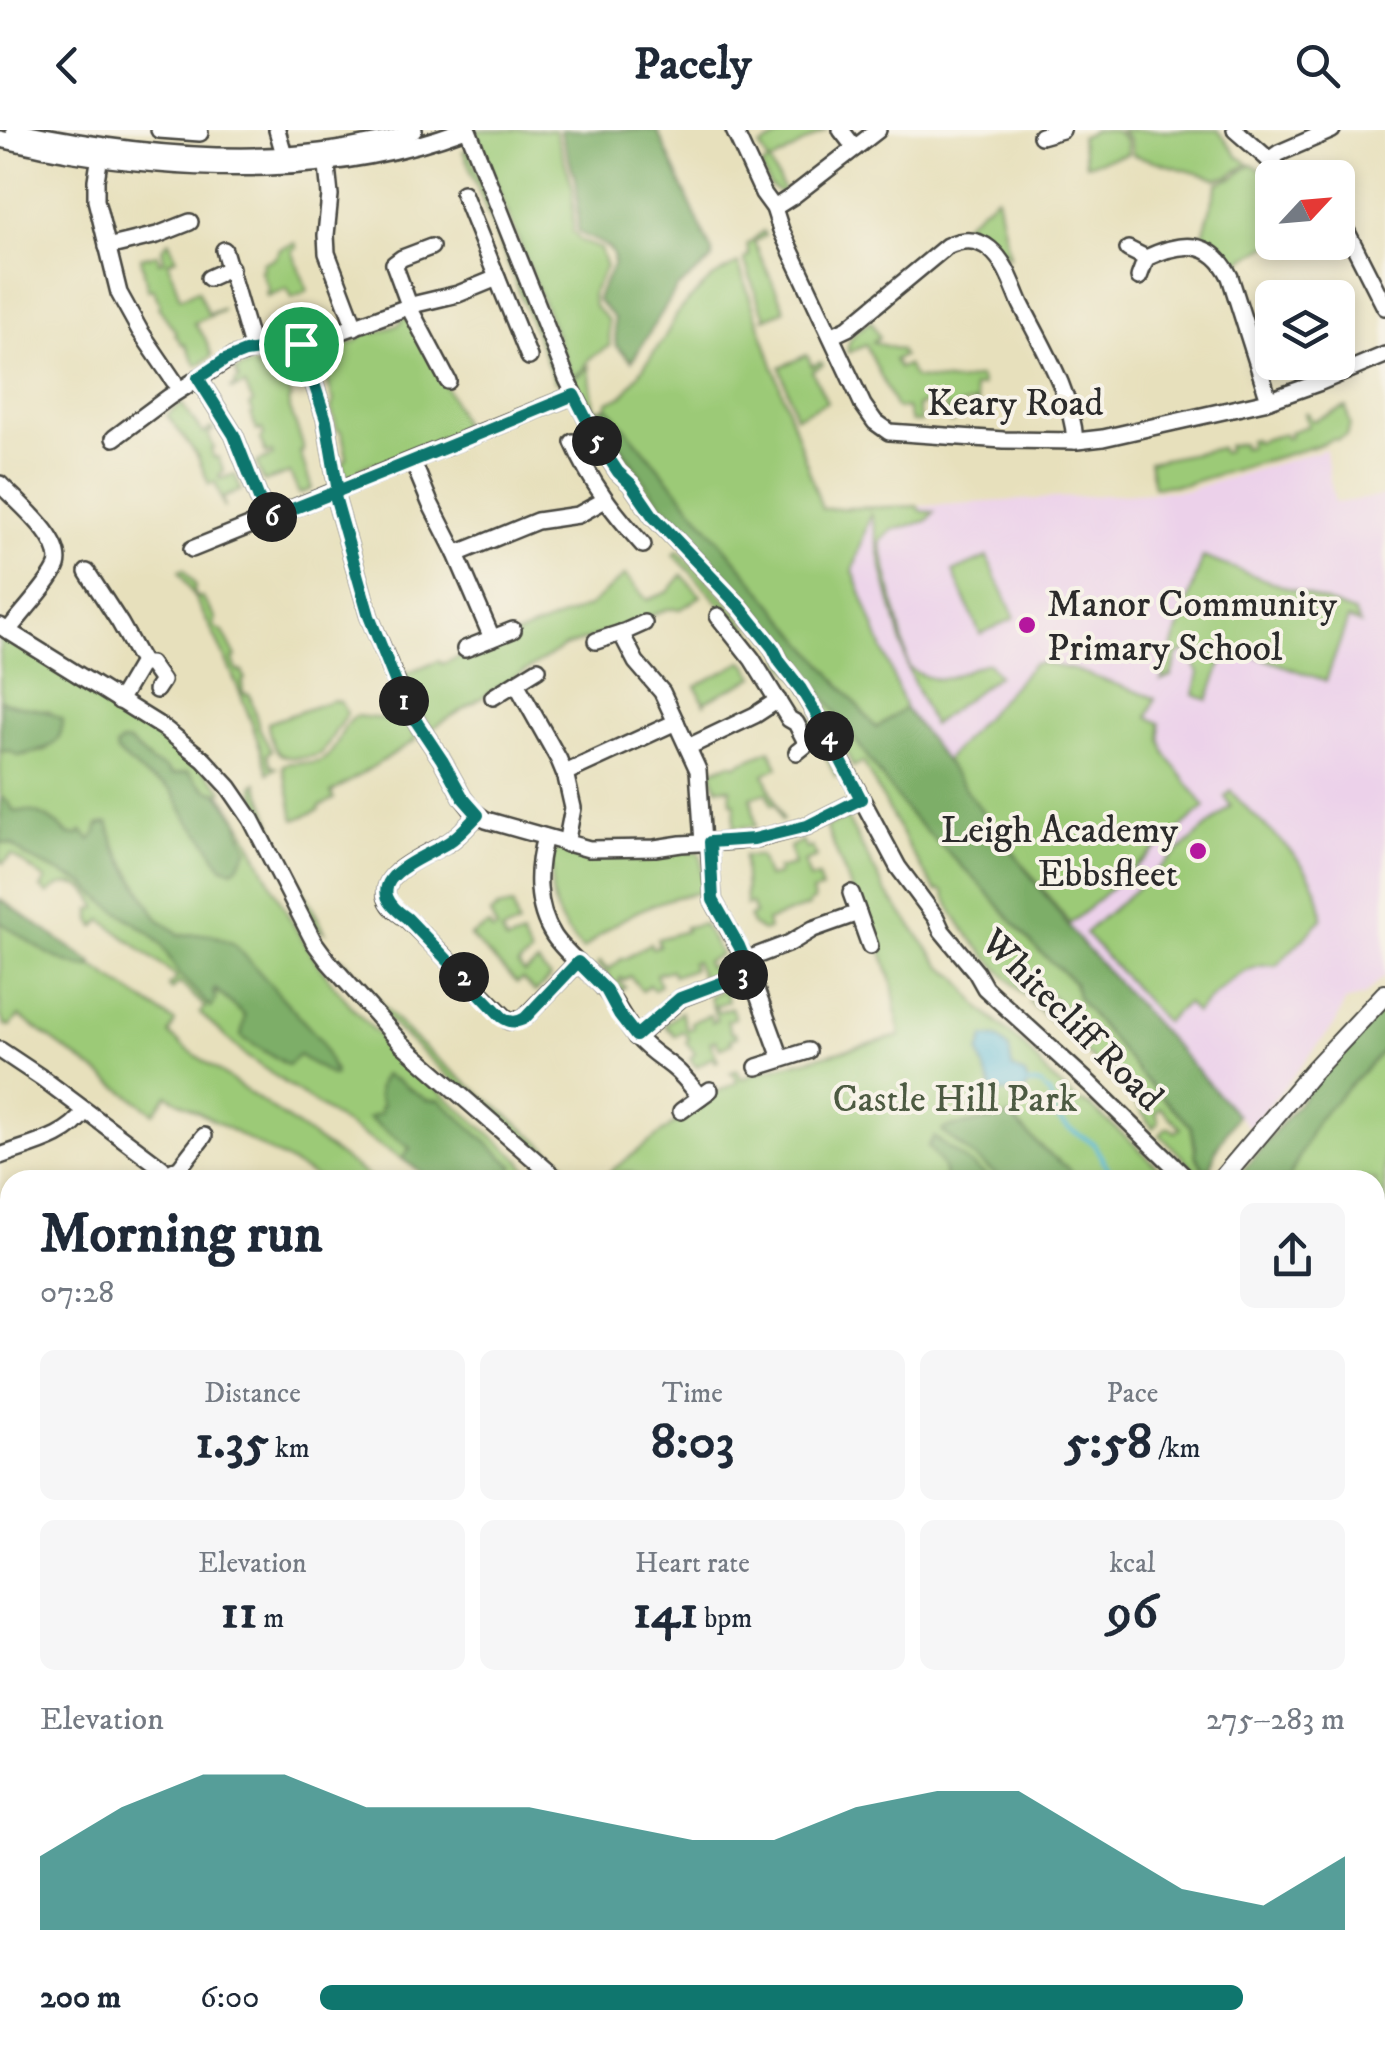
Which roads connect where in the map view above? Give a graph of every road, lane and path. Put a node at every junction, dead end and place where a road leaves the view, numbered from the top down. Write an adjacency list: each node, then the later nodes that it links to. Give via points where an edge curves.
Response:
1 (14, 130): 16 (street)
2 (159, 130): 12 (street)
3 (278, 130): 19 (street)
4 (414, 130): 20 (street)
5 (465, 130): 20 (street, via 382,153); 47 (street, Whitecliff Road)
6 (734, 130): 24 (street, Keary Road)
7 (841, 130): 17 (street)
8 (878, 130): 17 (street)
9 (1062, 130): 14 (street)
10 (1235, 130): 21 (street)
11 (1332, 130): 21 (street)
12 (177, 131): 13 (street)
13 (200, 133)
14 (1041, 136)
15 (0, 139): 16 (street)
16 (65, 141): 18 (street)
17 (855, 148): 24 (street)
18 (100, 152): 19 (street); 22 (street, via 227,168); 26 (street, via 96,192)
19 (285, 156): 20 (street); 22 (street)
20 (326, 158): 22 (street); 38 (street, via 327,254)
21 (1269, 160)
22 (306, 166)
23 (464, 193): 35 (street)
24 (774, 208): 39 (street, Keary Road)
25 (190, 222): 26 (street)
26 (107, 247): 46 (street, via 120,297)
27 (431, 247): 36 (street, via 394,264)
28 (1355, 248): 37 (street)
29 (1128, 249): 31 (street)
30 (224, 250): 32 (street)
31 (1146, 258): 33 (street); 48 (street, via 1188,246 1221,261)
32 (231, 268): 34 (street); 41 (street)
33 (1140, 277)
34 (209, 278)
35 (498, 278): 36 (street); 43 (street)
36 (409, 306): 38 (street); 45 (street)
37 (1385, 307)
38 (354, 327): 40 (street)
39 (831, 336): 50 (street, Keary Road, via 865,408 889,432); 50 (street, via 947,246 977,242 1006,272 1058,379)
40 (301, 344): 41 (street); 54 (street, via 326,420)
41 (252, 350): 44 (street)
42 (1385, 354): 48 (street, Keary Road)
43 (529, 358)
44 (198, 378): 49 (street); 56 (street, via 234,435)
45 (448, 380)
46 (174, 382)
47 (574, 395): 52 (street); 80 (street, Whitecliff Road, via 618,472 773,648)
48 (1268, 400): 50 (street, Keary Road)
49 (114, 438)
50 (1075, 441)
51 (572, 442): 55 (street)
52 (413, 462): 54 (street); 59 (street)
53 (0, 484): 63 (street, via 51,538 58,555 54,571)
54 (336, 492): 56 (street); 81 (street, via 369,616 400,693)
55 (605, 500): 57 (street); 59 (street, via 576,516 537,521)
56 (267, 519): 58 (street)
57 (643, 545)
58 (192, 549)
59 (456, 554): 66 (street)
60 (86, 572): 69 (street)
61 (718, 616): 75 (street)
62 (644, 623): 65 (street)
63 (4, 628): 74 (street)
64 (513, 630): 66 (street)
65 (622, 633): 67 (street); 76 (street)
66 (492, 638): 68 (street)
67 (596, 641)
68 (465, 649)
69 (142, 664): 72 (street, via 159,674); 74 (street)
70 (538, 668): 71 (street)
71 (516, 683): 73 (street); 79 (street)
72 (156, 690)
73 (493, 697)
74 (119, 700): 102 (street, via 183,741 229,787 328,961 422,1062)
75 (778, 700): 77 (street); 78 (street, via 807,744)
76 (676, 722): 77 (street); 79 (street)
77 (688, 747): 83 (street, via 699,774)
78 (798, 752)
79 (565, 773): 84 (street, via 572,808)
80 (861, 799): 83 (street, via 807,826); 103 (street, Whitecliff Road, via 910,886 988,991)
81 (478, 815): 82 (street); 88 (street, via 450,842 396,873 388,882 390,905 508,1021 525,1018)
82 (545, 837): 84 (street); 88 (street, via 542,908 553,934)
83 (706, 843): 84 (street, via 604,850); 89 (street, via 713,900)
84 (566, 844)
85 (851, 893): 86 (street)
86 (858, 914): 87 (street); 89 (street, via 816,928)
87 (870, 946)
88 (578, 962): 91 (street)
89 (748, 966): 91 (street, via 680,998); 94 (street)
90 (1385, 994): 104 (main road)
91 (636, 1036): 97 (street, via 705,1094)
92 (0, 1050): 96 (street)
93 (808, 1051): 94 (street)
94 (781, 1058): 95 (street)
95 (757, 1067)
96 (84, 1111): 99 (street, via 66,1131); 100 (street)
97 (681, 1111)
98 (204, 1136): 101 (street)
99 (1, 1151)
100 (163, 1170)
101 (176, 1170)
102 (546, 1170)
103 (1178, 1170)
104 (1229, 1170)

